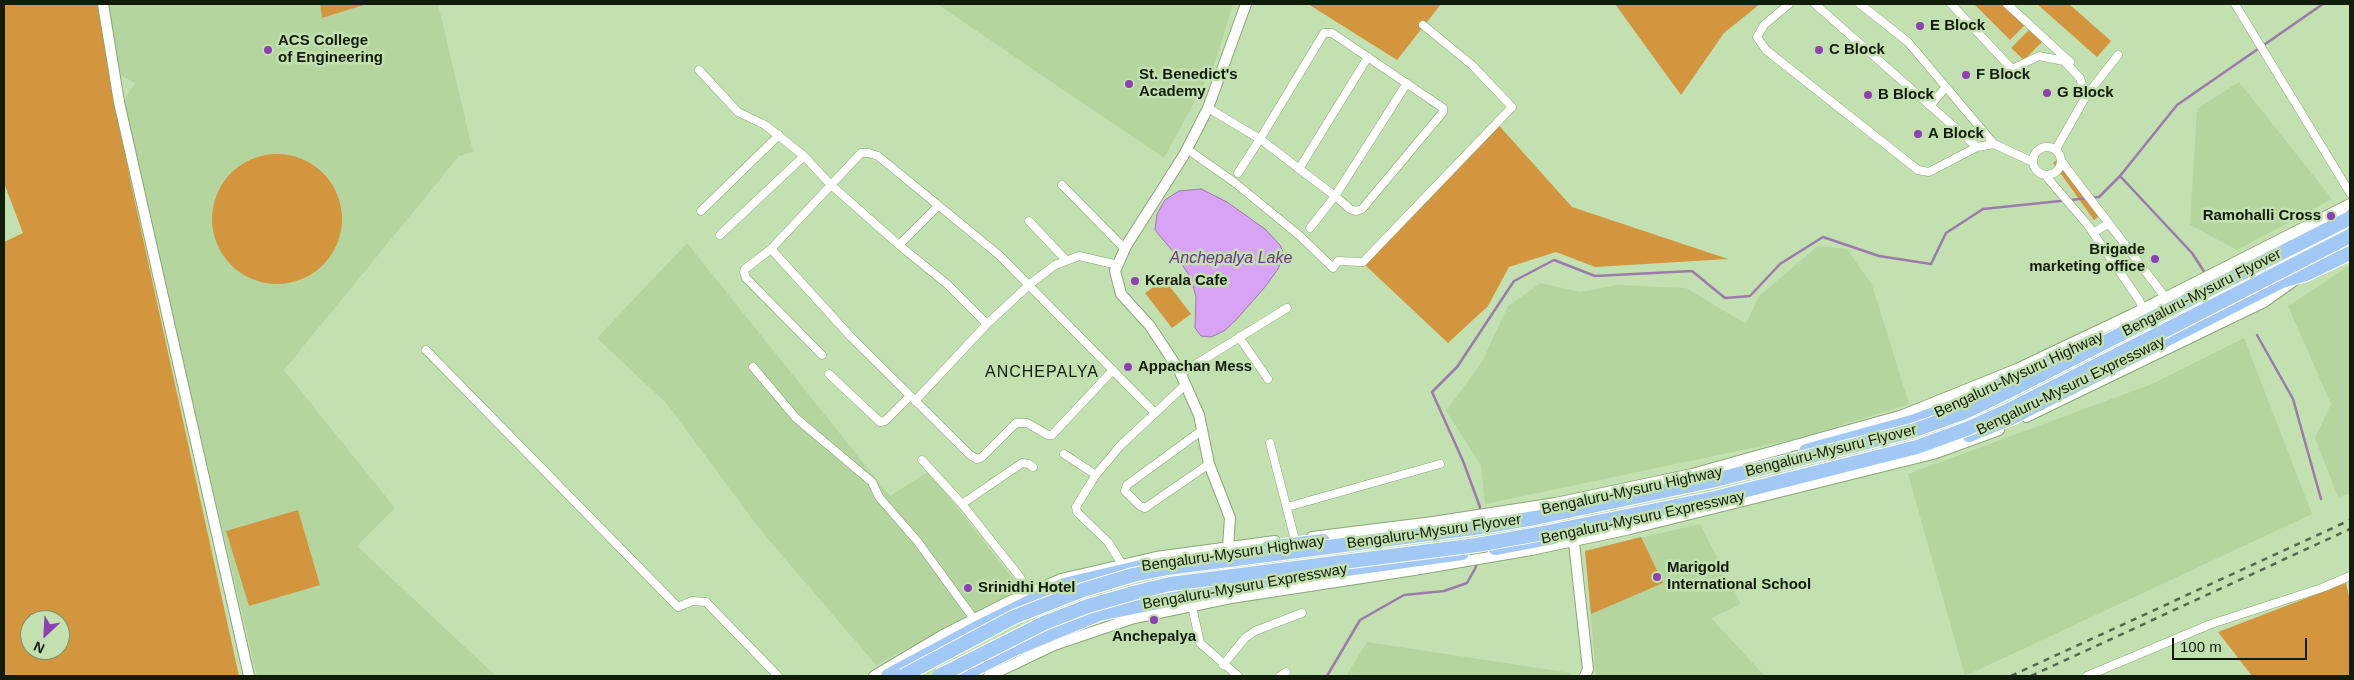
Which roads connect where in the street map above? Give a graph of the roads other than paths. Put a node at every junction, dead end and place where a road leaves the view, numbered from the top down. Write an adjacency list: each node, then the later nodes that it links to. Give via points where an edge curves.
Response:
1 (103, 4): 94 (street, via 119,102)
2 (1246, 4): 18 (street)
3 (1789, 4): 22 (street, via 1764,25 1757,37 1766,50 1918,170 1929,172)
4 (1815, 4): 17 (street)
5 (1860, 4): 15 (street, via 1908,42)
6 (1951, 4): 13 (street, via 2012,69 2039,56 2064,61)
7 (2007, 4): 13 (street, via 2082,73)
8 (2235, 4): 33 (street)
9 (1423, 25): 23 (street, via 1472,65 1512,107 1363,262 1338,261 1333,268 1256,200)
10 (2118, 55): 16 (street)
11 (1368, 57): 14 (street); 20 (street, via 1332,33 1324,33); 28 (street)
12 (699, 70): 19 (street, via 738,112)
13 (2080, 78): 16 (street)
14 (1407, 83): 34 (street); 34 (street, via 1442,107 1442,112 1362,209 1350,209)
15 (1945, 88): 17 (street); 21 (street)
16 (2086, 96): 24 (street)
17 (1930, 106): 22 (street)
18 (1208, 108): 20 (street); 23 (street)
19 (779, 135): 25 (street); 37 (street)
20 (1260, 139): 28 (street); 29 (street)
21 (1994, 144): 22 (street); 26 (street)
22 (1977, 147)
23 (1187, 149): 48 (street)
24 (2056, 150): 26 (street, via 2047,146 2038,150); 27 (street)
25 (804, 156): 31 (street); 44 (street)
26 (2033, 162): 30 (street, via 2037,171)
27 (2062, 162): 30 (street, via 2058,170); 41 (street)
28 (1299, 169): 34 (street)
29 (1238, 172)
30 (2046, 175): 43 (street)
31 (830, 184): 36 (street, via 861,153 869,152); 46 (street); 47 (street)
32 (1062, 185): 48 (street)
33 (2350, 193)
34 (1335, 196): 42 (street)
35 (2350, 204): 53 (street)
36 (938, 206): 46 (street); 52 (street)
37 (702, 211)
38 (2350, 211): 69 (highway, Bengaluru-Mysuru Highway, via 2020,377)
39 (2350, 218): 98 (highway, Bengaluru-Mysuru Flyover, bridge, via 2005,393 1963,413 1912,431 1702,484 1535,518 1167,568 1133,576 1083,590 1022,614)
40 (1028, 222): 50 (street)
41 (2109, 223): 43 (street); 53 (street)
42 (1310, 228)
43 (2093, 233): 55 (street)
44 (720, 235)
45 (2350, 236): 99 (highway, Bengaluru-Mysuru Expressway, bridge, via 2013,408 1918,447 1715,498 1538,534 1476,545 1170,584 1044,623)
46 (899, 245): 56 (street, via 947,284)
47 (771, 249): 59 (street, via 746,269 744,276); 67 (street, via 851,337)
48 (1125, 249): 51 (street)
49 (2350, 253): 65 (highway, Bengaluru-Mysuru Expressway, via 2306,274 2282,281)
50 (1065, 259): 51 (street, via 1079,256); 52 (street)
51 (1118, 265): 63 (street, via 1116,271 1121,294 1150,326)
52 (1030, 284): 56 (street); 61 (street)
53 (2165, 297): 55 (street)
54 (1287, 308): 57 (street)
55 (2143, 309): 81 (street, via 2017,369 1902,416 1692,474)
56 (987, 324): 67 (street)
57 (1239, 337): 63 (street); 64 (street)
58 (426, 350): 95 (street, via 678,607 692,601 706,602)
59 (822, 354)
60 (752, 367): 91 (street, via 796,418 872,482 879,496 918,542)
61 (1113, 370): 67 (street, via 1052,435 1027,423 1016,423 982,458 977,459); 68 (street)
62 (829, 374): 67 (street, via 880,422)
63 (1180, 374): 66 (street)
64 (1268, 379)
65 (2093, 382): 72 (highway, Bengaluru-Mysuru Expressway); 82 (street, Bengaluru-Mysuru Expressway, via 1977,440 1933,454 1710,510)
66 (1185, 385): 68 (street); 70 (street, via 1199,415)
67 (913, 398)
68 (1155, 413): 78 (street, via 1125,440)
69 (1932, 414): 72 (highway); 81 (highway, Bengaluru-Mysuru Highway, via 1746,466 1642,490)
70 (1201, 431): 75 (street); 75 (street, via 1127,485 1125,491 1145,508)
71 (1270, 443): 80 (street)
72 (1942, 445): 82 (highway, Bengaluru-Mysuru Expressway)
73 (1064, 454): 78 (street)
74 (922, 460): 79 (street)
75 (1209, 464): 84 (street, via 1230,518)
76 (1440, 464): 80 (street)
77 (1034, 467): 79 (street, via 1022,463)
78 (1096, 475): 85 (street, via 1076,511 1108,542)
79 (962, 504): 87 (street, via 1020,577)
80 (1287, 507): 83 (street)
81 (1515, 513): 83 (highway, Bengaluru-Mysuru Highway)
82 (1574, 537): 88 (highway, Bengaluru-Mysuru Expressway, via 1529,547); 103 (street, via 1588,668)
83 (1295, 542): 84 (highway, Bengaluru-Mysuru Highway)
84 (1228, 550): 85 (street); 88 (street); 97 (highway, Bengaluru-Mysuru Highway, via 1064,585 979,626)
85 (1122, 564): 87 (street, via 1061,579)
86 (2350, 576): 93 (street, via 2211,624)
87 (1028, 593): 91 (street)
88 (1230, 593): 89 (street, Bengaluru-Mysuru Expressway); 100 (highway, Bengaluru-Mysuru Expressway, via 1099,614 1012,650)
89 (1192, 606): 92 (street, via 1200,643); 101 (street, Bengaluru-Mysuru Expressway, via 1134,618 1063,642)
90 (1302, 613): 92 (street, via 1255,631)
91 (974, 619): 96 (street)
92 (1223, 665): 102 (street)
93 (2093, 675)
94 (249, 676)
95 (778, 676)
96 (874, 676)
97 (888, 676)
98 (903, 676)
99 (939, 676)
100 (962, 676)
101 (989, 676)
102 (1238, 676)
103 (1585, 676)

